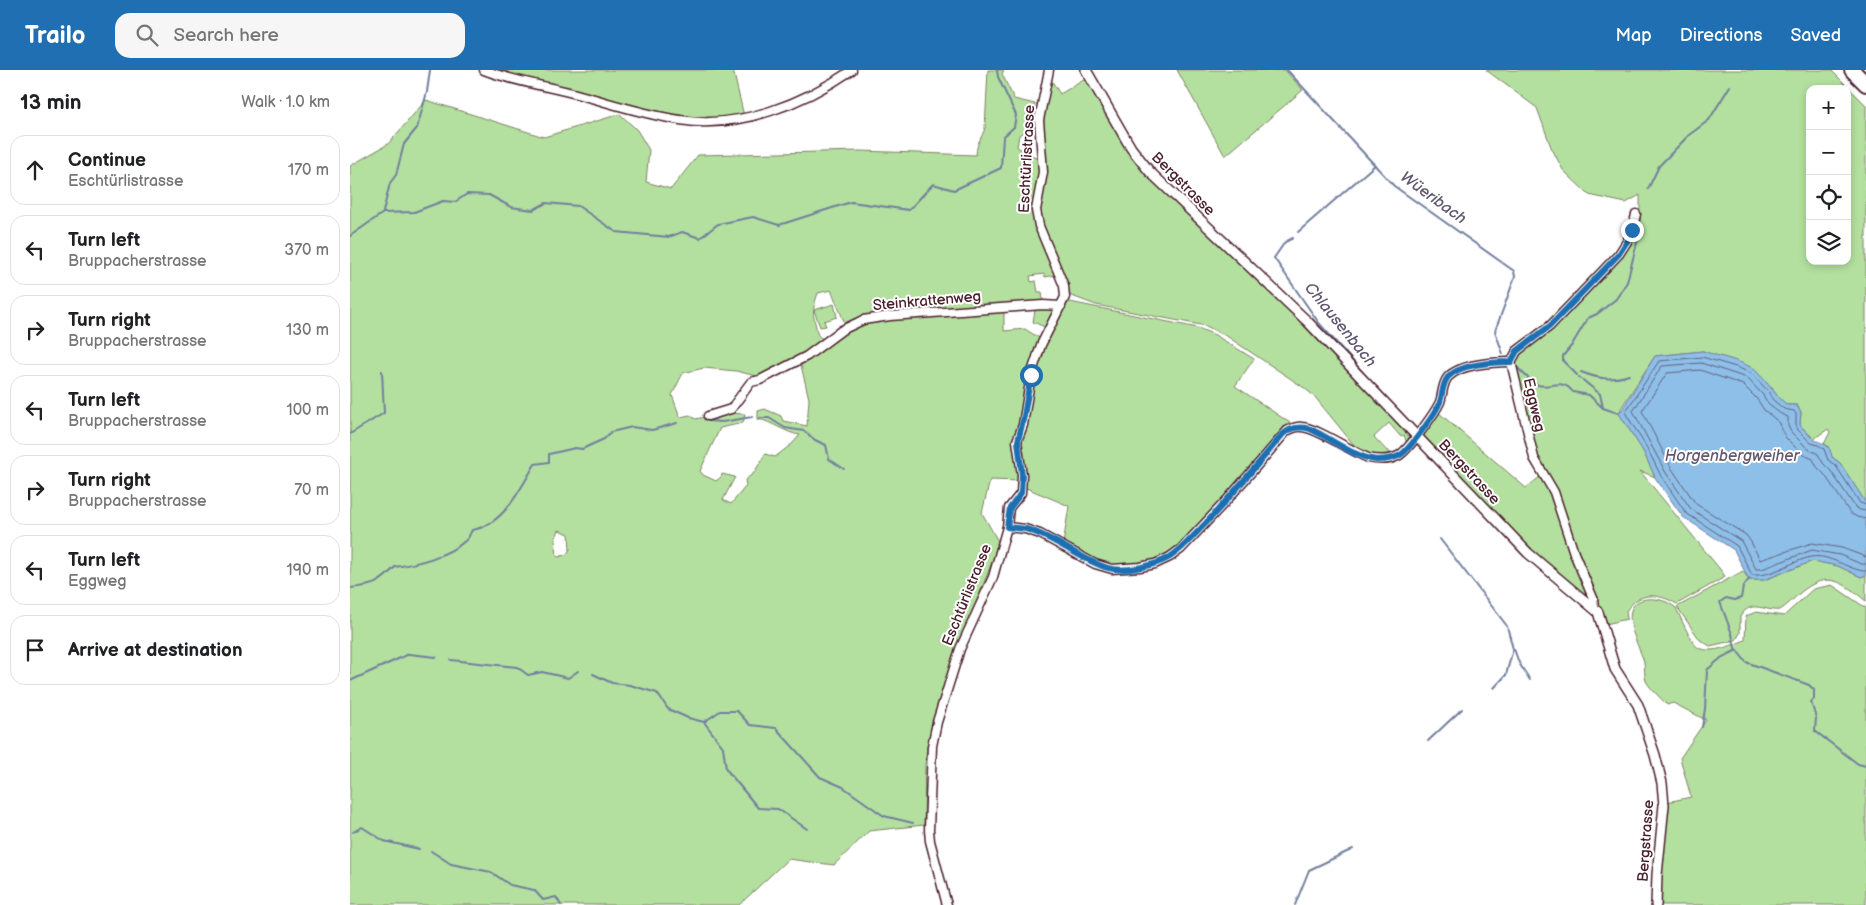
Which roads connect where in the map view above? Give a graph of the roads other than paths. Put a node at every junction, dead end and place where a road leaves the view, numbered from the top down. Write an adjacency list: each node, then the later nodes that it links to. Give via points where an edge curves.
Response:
1 (484, 70): 2 (street, via 632,110 707,122 734,120 782,106)
2 (852, 70)
3 (1049, 70): 8 (street, Eschtürlistrasse, via 1039,120 1043,172 1036,210 1039,226 1064,286 1065,297)
4 (1086, 70): 11 (street, Bergstrasse, via 1127,142 1150,172 1308,322)
5 (1852, 70): 6 (highway)
6 (1866, 84)
7 (1636, 214): 9 (street, Eggweg, via 1628,240 1619,254 1550,326 1517,351)
8 (1061, 306): 10 (street, Steinkrattenweg, via 863,320 842,330 807,356 751,382 731,409); 12 (street, Eschtürlistrasse, via 1041,345 1031,375 1018,441 1021,493 1010,508)
9 (1511, 362): 11 (street, via 1478,365 1448,376 1437,407); 13 (street, Eggweg, via 1534,458 1554,492)
10 (708, 416)
11 (1417, 436): 12 (street, via 1403,453 1376,460 1310,429 1290,429 1181,549 1156,564 1140,568 1112,569 1095,564 1040,534); 13 (street, Bergstrasse, via 1528,553)
12 (1007, 527): 14 (street, Eschtürlistrasse, via 993,576 960,650 932,740 930,841)
13 (1594, 608): 15 (street, Bergstrasse, via 1602,621 1615,669 1638,705 1662,783 1664,805)
14 (947, 905)
15 (1656, 905)

